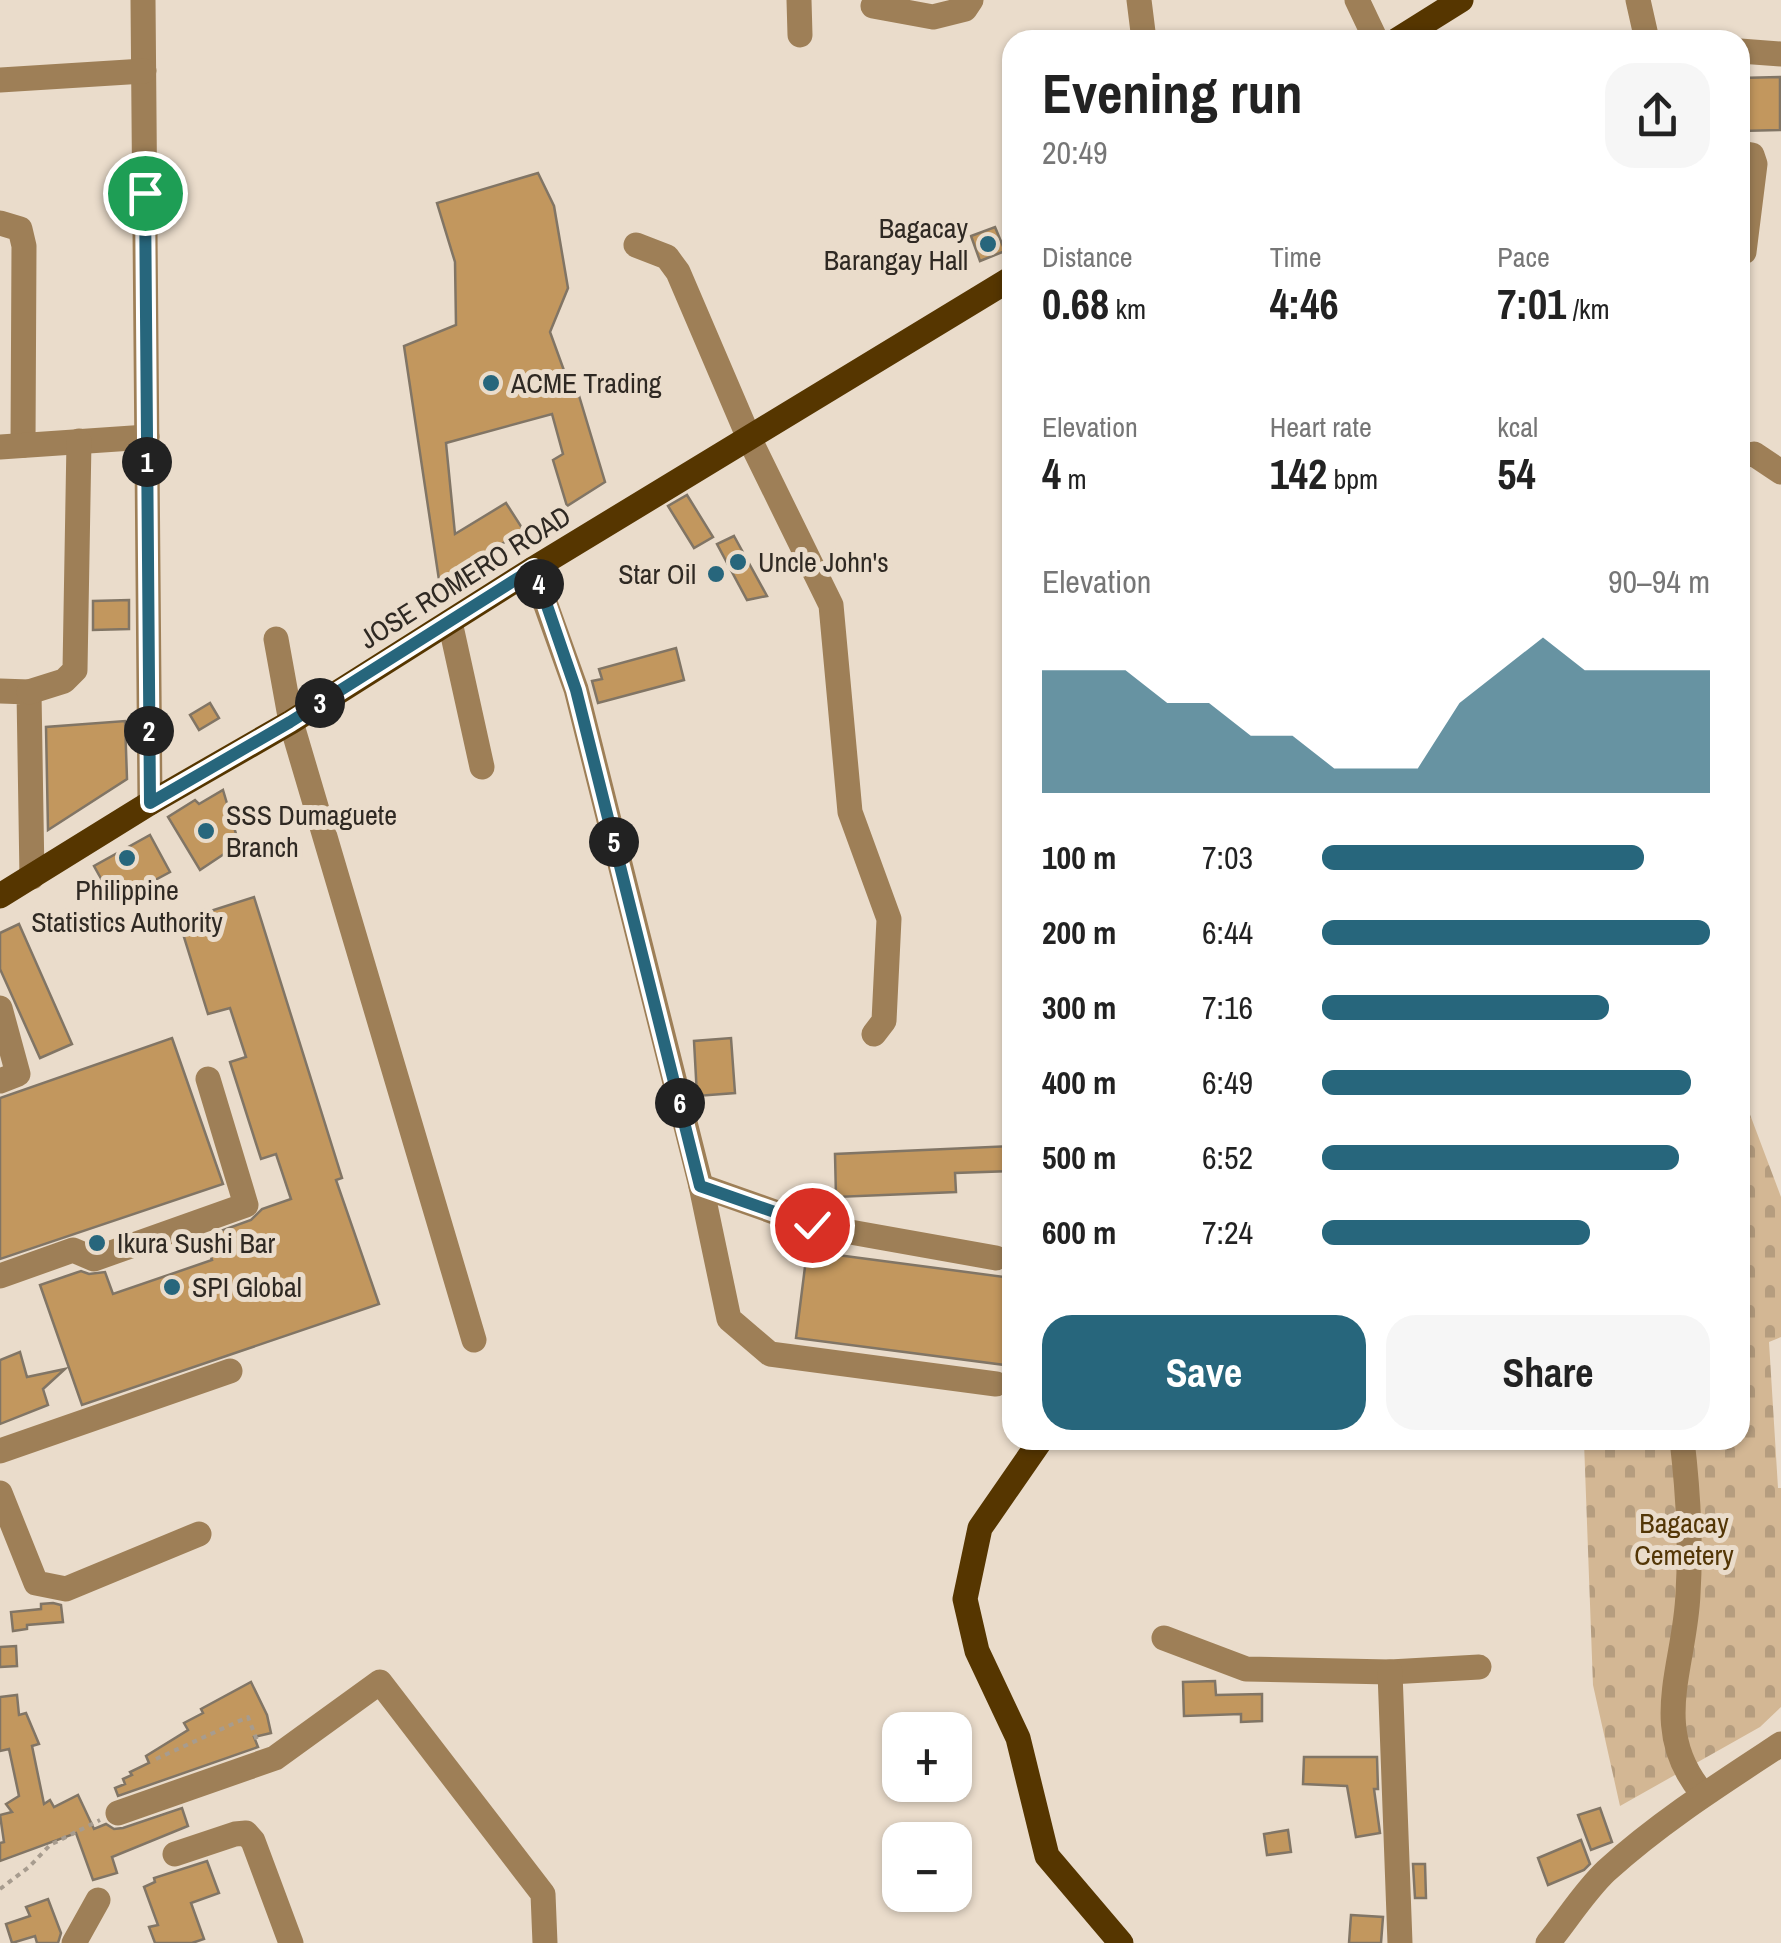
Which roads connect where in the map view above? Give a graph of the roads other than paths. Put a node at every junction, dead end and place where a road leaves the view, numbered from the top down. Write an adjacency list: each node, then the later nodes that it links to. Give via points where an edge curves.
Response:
1 (144, 0): 16 (street)
2 (798, 0): 13 (street)
3 (971, 0): 8 (street, via 933,17)
4 (1139, 0): 9 (street)
5 (1356, 0): 10 (street)
6 (1462, 0): 11 (main road)
7 (1638, 0): 12 (street)
8 (873, 6)
9 (1143, 30)
10 (1371, 30)
11 (1413, 30)
12 (1645, 30)
13 (800, 34)
14 (1750, 52): 15 (street)
15 (1781, 54)
16 (144, 70): 17 (street); 23 (street)
17 (0, 80)
18 (1750, 155): 19 (street)
19 (1750, 204)
20 (0, 222): 26 (street, via 20,230 24,246)
21 (636, 245): 24 (street, via 667,257 678,272)
22 (1002, 284): 24 (main road, JOSE ROMERO ROAD)
23 (147, 437): 25 (street); 36 (street)
24 (749, 438): 29 (main road, JOSE ROMERO ROAD); 40 (street, via 831,606 850,812 889,919 884,1021)
25 (79, 441): 26 (street); 33 (street, via 75,670 64,681)
26 (11, 446)
27 (1750, 455): 28 (street)
28 (1781, 472)
29 (534, 568): 30 (main road, JOSE ROMERO ROAD); 43 (street, via 576,690)
30 (450, 622): 34 (main road, JOSE ROMERO ROAD); 35 (street)
31 (276, 638): 34 (street)
32 (0, 692): 33 (street)
33 (30, 692): 37 (street)
34 (290, 722): 36 (main road, JOSE ROMERO ROAD); 46 (street)
35 (482, 767)
36 (150, 803): 37 (main road, JOSE ROMERO ROAD)
37 (32, 877): 38 (main road, JOSE ROMERO ROAD)
38 (0, 896)
39 (0, 1008): 42 (street, via 18,1074)
40 (874, 1034)
41 (208, 1079): 45 (street, via 246,1205 94,1259 73,1250)
42 (0, 1082)
43 (700, 1186): 44 (street, via 812,1225); 48 (street, via 729,1319 770,1354)
44 (996, 1258)
45 (0, 1276)
46 (474, 1340)
47 (230, 1371): 51 (street)
48 (996, 1384)
49 (1035, 1450): 66 (main road, via 980,1528 966,1599 977,1652 1018,1738 1047,1856)
50 (1683, 1450): 58 (street, via 1688,1595 1671,1713 1688,1776)
51 (0, 1451)
52 (0, 1493): 53 (street, via 36,1584 57,1589)
53 (199, 1534)
54 (1164, 1638): 56 (street, via 1246,1670)
55 (1479, 1667): 56 (street)
56 (1390, 1672): 67 (street)
57 (1781, 1744): 58 (street)
58 (1703, 1794): 68 (street, via 1603,1874)
59 (118, 1813): 65 (street, via 275,1758 380,1682 542,1894)
60 (174, 1854): 64 (street, via 246,1834)
61 (98, 1900): 63 (street)
62 (64, 1916): 63 (street)
63 (73, 1943)
64 (292, 1943)
65 (545, 1943)
66 (1121, 1943)
67 (1400, 1943)
68 (1548, 1943)

